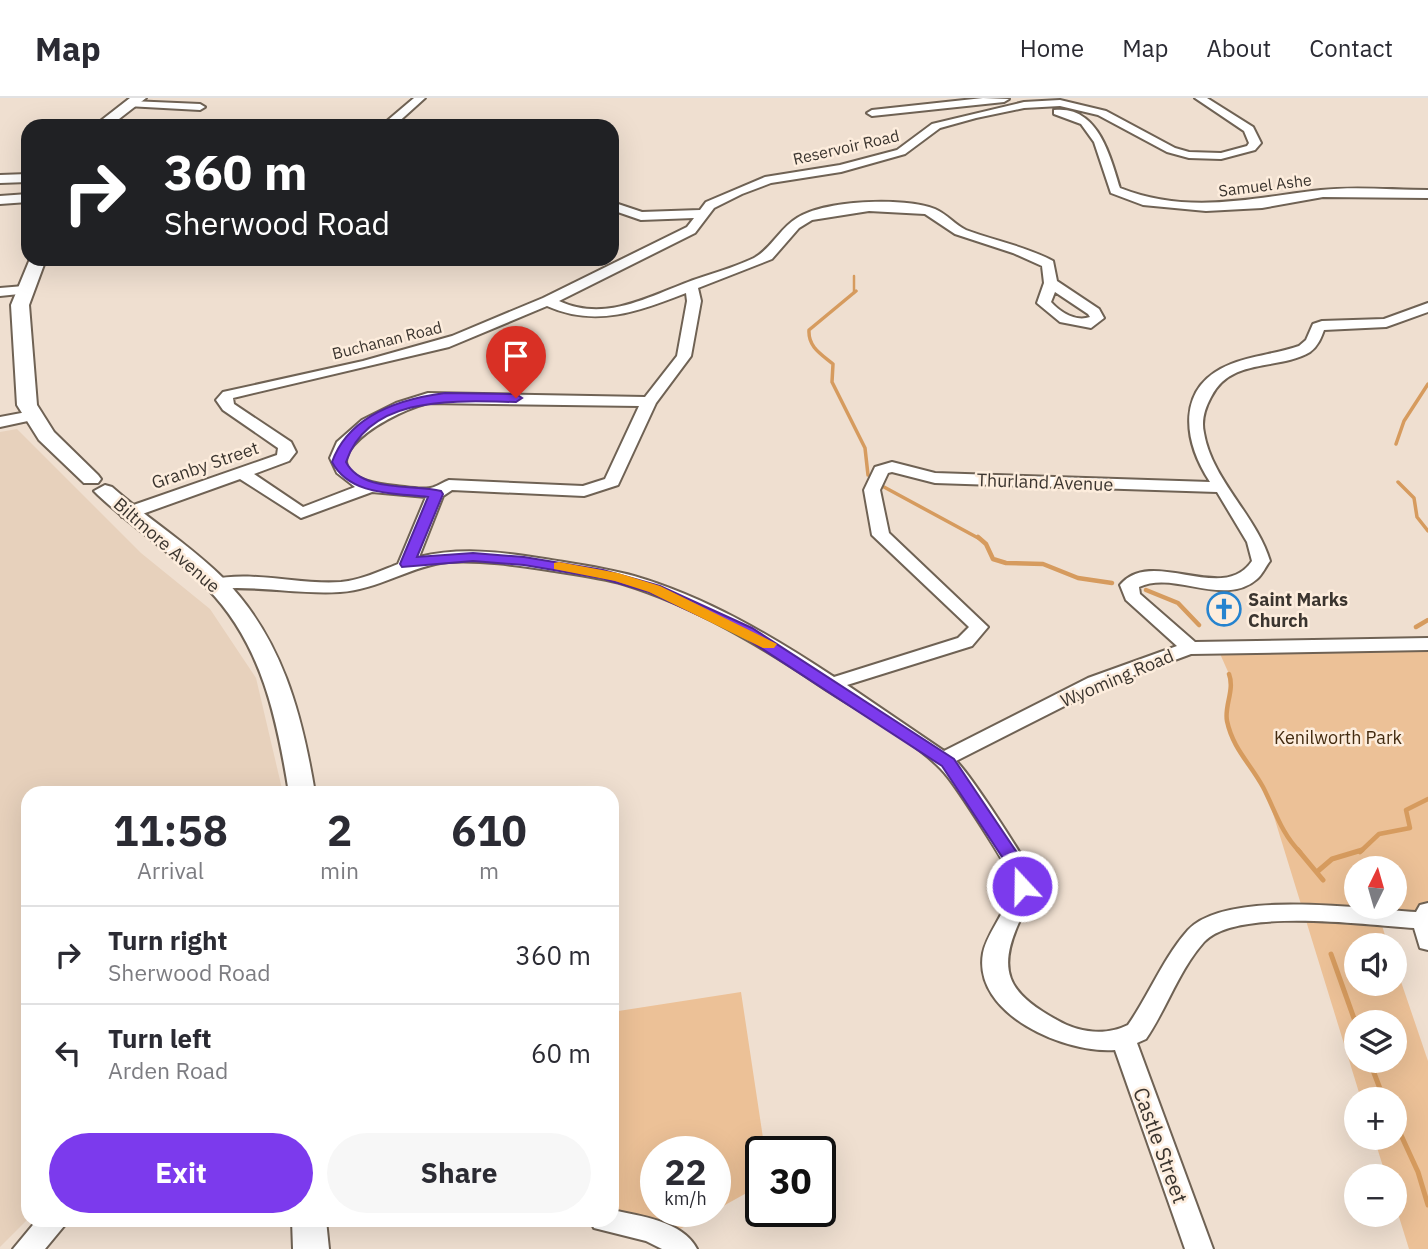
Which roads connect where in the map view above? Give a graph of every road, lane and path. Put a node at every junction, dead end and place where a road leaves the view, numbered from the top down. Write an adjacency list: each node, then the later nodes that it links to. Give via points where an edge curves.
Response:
1 (419, 98): 9 (street)
2 (1012, 98): 7 (street)
3 (1200, 98): 5 (street, Reservoir Road, via 1249,129 1255,143 1251,148 1221,156 1189,155 1091,109)
4 (135, 101): 6 (street); 8 (main road)
5 (1031, 104): 12 (street, Samuel Ashe, via 1085,122 1102,146 1112,186 1143,201 1228,207 1313,194); 16 (street, Reservoir Road, via 936,126 901,152 759,183 710,205)
6 (200, 107)
7 (872, 113)
8 (111, 119)
9 (395, 119)
10 (21, 178): 11 (street)
11 (0, 179)
12 (1428, 194)
13 (21, 198): 14 (street)
14 (0, 200)
15 (619, 208): 16 (street, via 641,216)
16 (702, 214): 19 (street, Reservoir Road, via 691,230)
17 (35, 266): 22 (main road)
18 (618, 266): 24 (street, Reservoir Road)
19 (619, 266)
20 (1051, 284): 21 (street, via 1048,264 1030,253 953,230 942,218 907,207 808,217 788,229 780,246 768,256)
21 (691, 286): 24 (street, via 627,311 593,315 566,312); 27 (street, via 694,301 684,356)
22 (24, 290): 23 (street); 29 (main road, via 20,313)
23 (0, 292)
24 (548, 301): 26 (street, Buchanan Road, via 444,344)
25 (1428, 307): 33 (street, via 1386,323 1318,327 1304,349 1226,371 1213,382 1193,414 1194,429)
26 (228, 395): 31 (street, Granby Street, via 224,400 228,407 288,452)
27 (649, 402): 32 (street, via 445,397 412,401 364,425 341,452 339,462 344,471); 34 (street, via 615,479 605,486 584,491 462,484 449,485)
28 (0, 410): 29 (street)
29 (29, 411): 30 (street); 35 (main road, Biltmore Avenue, via 54,443)
30 (0, 422)
31 (242, 473): 32 (street, via 301,513); 35 (street, Granby Street)
32 (372, 486): 34 (street)
33 (1220, 487): 39 (street, via 1255,542 1261,555 1259,567 1237,582 1149,578 1133,581 1128,590); 40 (street, Thurland Avenue, via 973,480 935,478 892,467 881,470 872,489 881,535 979,627 965,642)
34 (436, 494): 36 (street)
35 (128, 513): 37 (main road, Biltmore Avenue)
36 (407, 564): 37 (street, via 353,586 316,588 253,581); 40 (street, via 443,557 492,558 625,579 747,631)
37 (216, 584): 42 (main road, Biltmore Avenue, via 268,653 281,687)
38 (1428, 644): 39 (street, Wyoming Road)
39 (1190, 648): 41 (street, Wyoming Road, via 1101,682)
40 (830, 684): 41 (street)
41 (944, 760): 44 (street, via 1021,874 1020,894 995,957 999,985 1021,1009 1059,1031 1090,1042)
42 (301, 786)
43 (1427, 925): 44 (street, via 1266,915 1219,919 1201,932 1145,1021)
44 (1124, 1040): 51 (street, Castle Street)
45 (619, 1224): 50 (street, via 677,1242)
46 (48, 1227): 48 (street)
47 (309, 1227): 49 (main road)
48 (27, 1249)
49 (311, 1249)
50 (683, 1249)
51 (1199, 1249)

